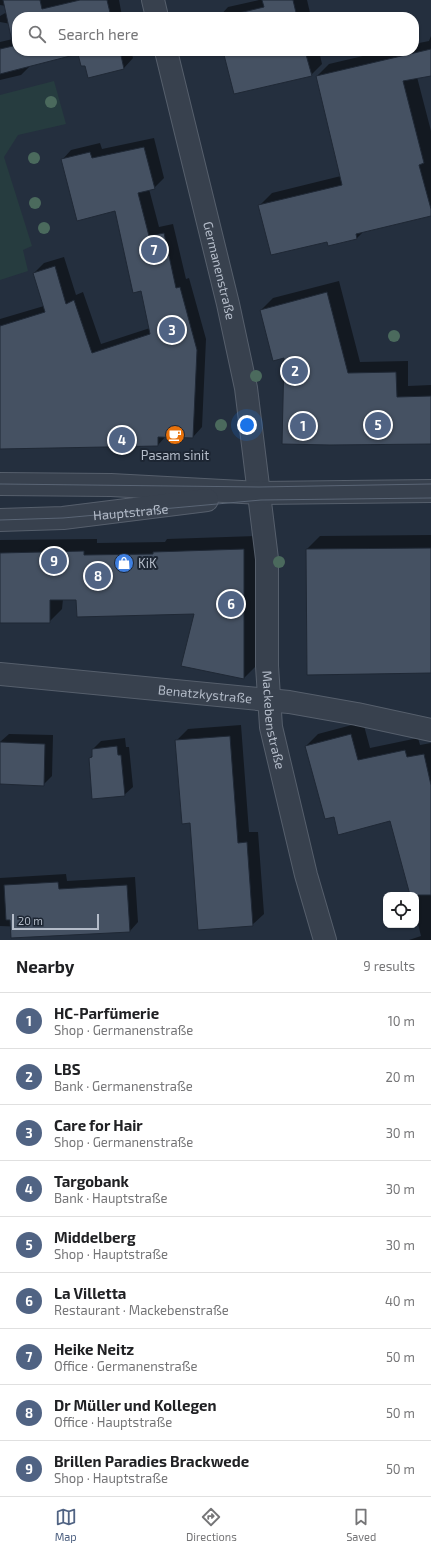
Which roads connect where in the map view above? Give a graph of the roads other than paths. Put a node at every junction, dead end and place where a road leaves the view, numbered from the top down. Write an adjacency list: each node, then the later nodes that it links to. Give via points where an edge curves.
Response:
1 (153, 0): 2 (street)
2 (156, 12)
3 (167, 56): 6 (street, Germanenstraße, via 239,351)
4 (0, 484): 6 (street, Hauptstraße, via 111,485)
5 (431, 491): 6 (street, Hauptstraße)
6 (260, 493): 7 (street, Hauptstraße, via 77,516); 9 (street, Mackebenstraße, via 267,559)
7 (0, 520)
8 (0, 674): 9 (street, Benatzkystraße)
9 (269, 701): 10 (street, Benatzkystraße, via 307,705); 11 (street, Mackebenstraße, via 276,753 309,887)
10 (431, 730)
11 (325, 940)

